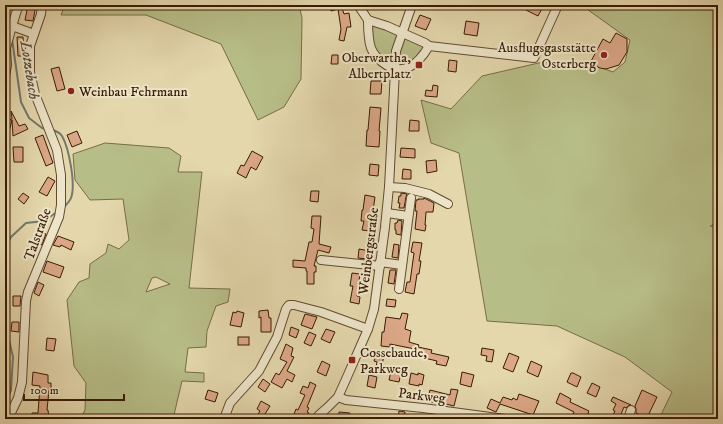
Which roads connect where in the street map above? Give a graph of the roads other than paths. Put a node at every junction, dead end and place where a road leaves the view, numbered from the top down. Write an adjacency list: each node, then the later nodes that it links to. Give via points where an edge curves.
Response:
1 (42, 5): 9 (street, Talstraße)
2 (358, 5): 6 (street)
3 (558, 5): 10 (street, via 534,58)
4 (412, 8): 8 (street, Weinbergstraße)
5 (17, 10): 7 (street)
6 (368, 20): 8 (street); 11 (street, via 371,48 376,57)
7 (14, 27): 9 (street); 12 (street, via 6,48)
8 (402, 32): 10 (street); 11 (street, Weinbergstraße)
9 (34, 34): 26 (street, Talstraße, via 30,46 30,72 34,94 57,150 61,175 61,205 60,217 28,292 22,382)
10 (429, 46): 11 (street, via 416,63 407,68)
11 (394, 70): 13 (street, Weinbergstraße)
12 (5, 76)
13 (389, 187): 15 (street, via 428,194); 16 (street, Weinbergstraße)
14 (411, 198): 17 (street)
15 (448, 204)
16 (387, 212): 17 (street); 19 (street, Weinbergstraße)
17 (408, 216): 20 (street)
18 (321, 260): 19 (street)
19 (380, 264): 20 (street); 22 (street, Weinbergstraße, via 374,310)
20 (402, 265): 21 (street)
21 (399, 289)
22 (368, 329): 23 (street, Weinbergstraße); 27 (street, via 321,312 289,305 277,337 258,371 230,403)
23 (338, 397): 25 (street, Parkweg); 28 (street, Weinbergstraße)
24 (631, 410): 30 (street)
25 (444, 415): 29 (street, Parkweg)
26 (8, 419)
27 (224, 419)
28 (316, 419)
29 (505, 419)
30 (628, 419)

